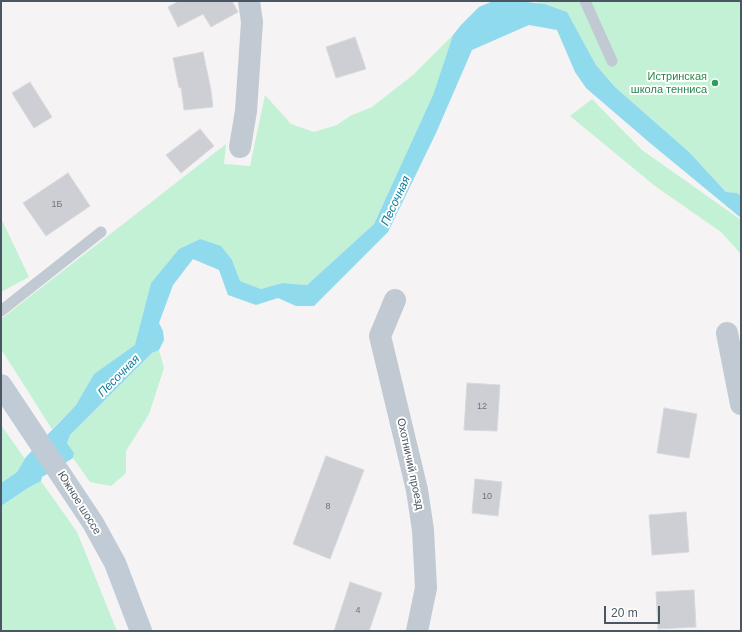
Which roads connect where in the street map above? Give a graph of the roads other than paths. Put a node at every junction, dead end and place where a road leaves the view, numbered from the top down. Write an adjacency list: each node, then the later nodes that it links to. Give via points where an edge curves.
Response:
1 (249, 1): 4 (street, via 252,22 246,111)
2 (585, 1): 3 (lane)
3 (612, 61)
4 (240, 148)
5 (101, 232): 7 (lane)
6 (395, 300): 12 (street, Охотничий проезд, via 380,336 417,490 423,530 426,588)
7 (1, 311)
8 (727, 332): 10 (street)
9 (1, 385): 11 (main road, Южное шоссе, via 93,523 115,563)
10 (741, 404)
11 (141, 631)
12 (417, 631)

